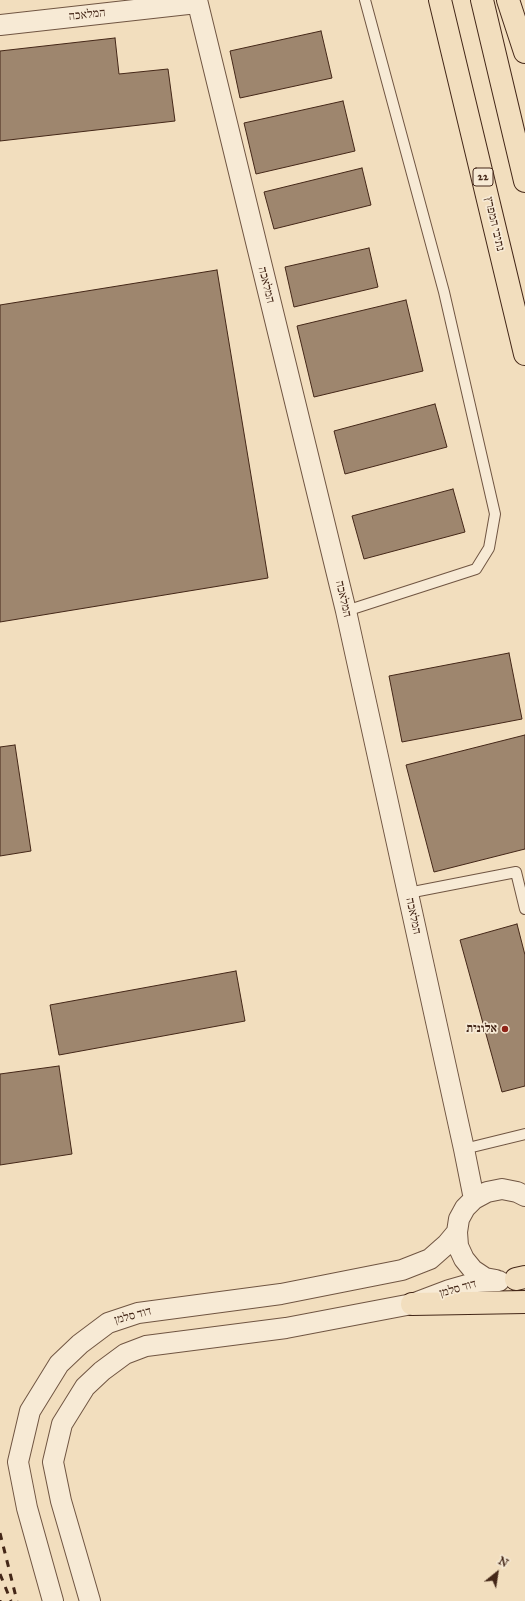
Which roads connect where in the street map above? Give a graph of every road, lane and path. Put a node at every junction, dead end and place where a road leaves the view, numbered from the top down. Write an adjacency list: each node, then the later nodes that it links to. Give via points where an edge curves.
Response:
1 (365, 0): 10 (lane, via 444,292 495,514 489,548 476,569)
2 (440, 0): 9 (highway, נתיבי המפרץ / 22)
3 (482, 0): 8 (highway)
4 (508, 0): 7 (highway)
5 (197, 1): 6 (street, המלאכה); 10 (street, המלאכה)
6 (0, 25)
7 (525, 52)
8 (525, 181)
9 (525, 354)
10 (346, 611): 11 (street, המלאכה)
11 (408, 893): 12 (lane, via 516,872); 14 (street, המלאכה)
12 (525, 909)
13 (525, 1134): 14 (lane)
14 (464, 1149): 16 (street, המלאכה)
15 (525, 1196): 16 (street, via 502,1190 487,1192)
16 (474, 1200): 17 (street, via 465,1208)
17 (457, 1232): 18 (street, via 458,1246 473,1270 485,1278); 21 (street, דוד סלמן, via 430,1259 402,1270 281,1294 138,1313 108,1323 80,1344 59,1364 30,1411 18,1462 27,1508)
18 (516, 1278): 20 (street, דוד סלמן, via 477,1282)
19 (525, 1302): 20 (highway)
20 (412, 1304): 22 (street, דוד סלמן, via 286,1328 146,1346 125,1354 85,1386 62,1424 53,1462 61,1501)
21 (54, 1601)
22 (90, 1601)

